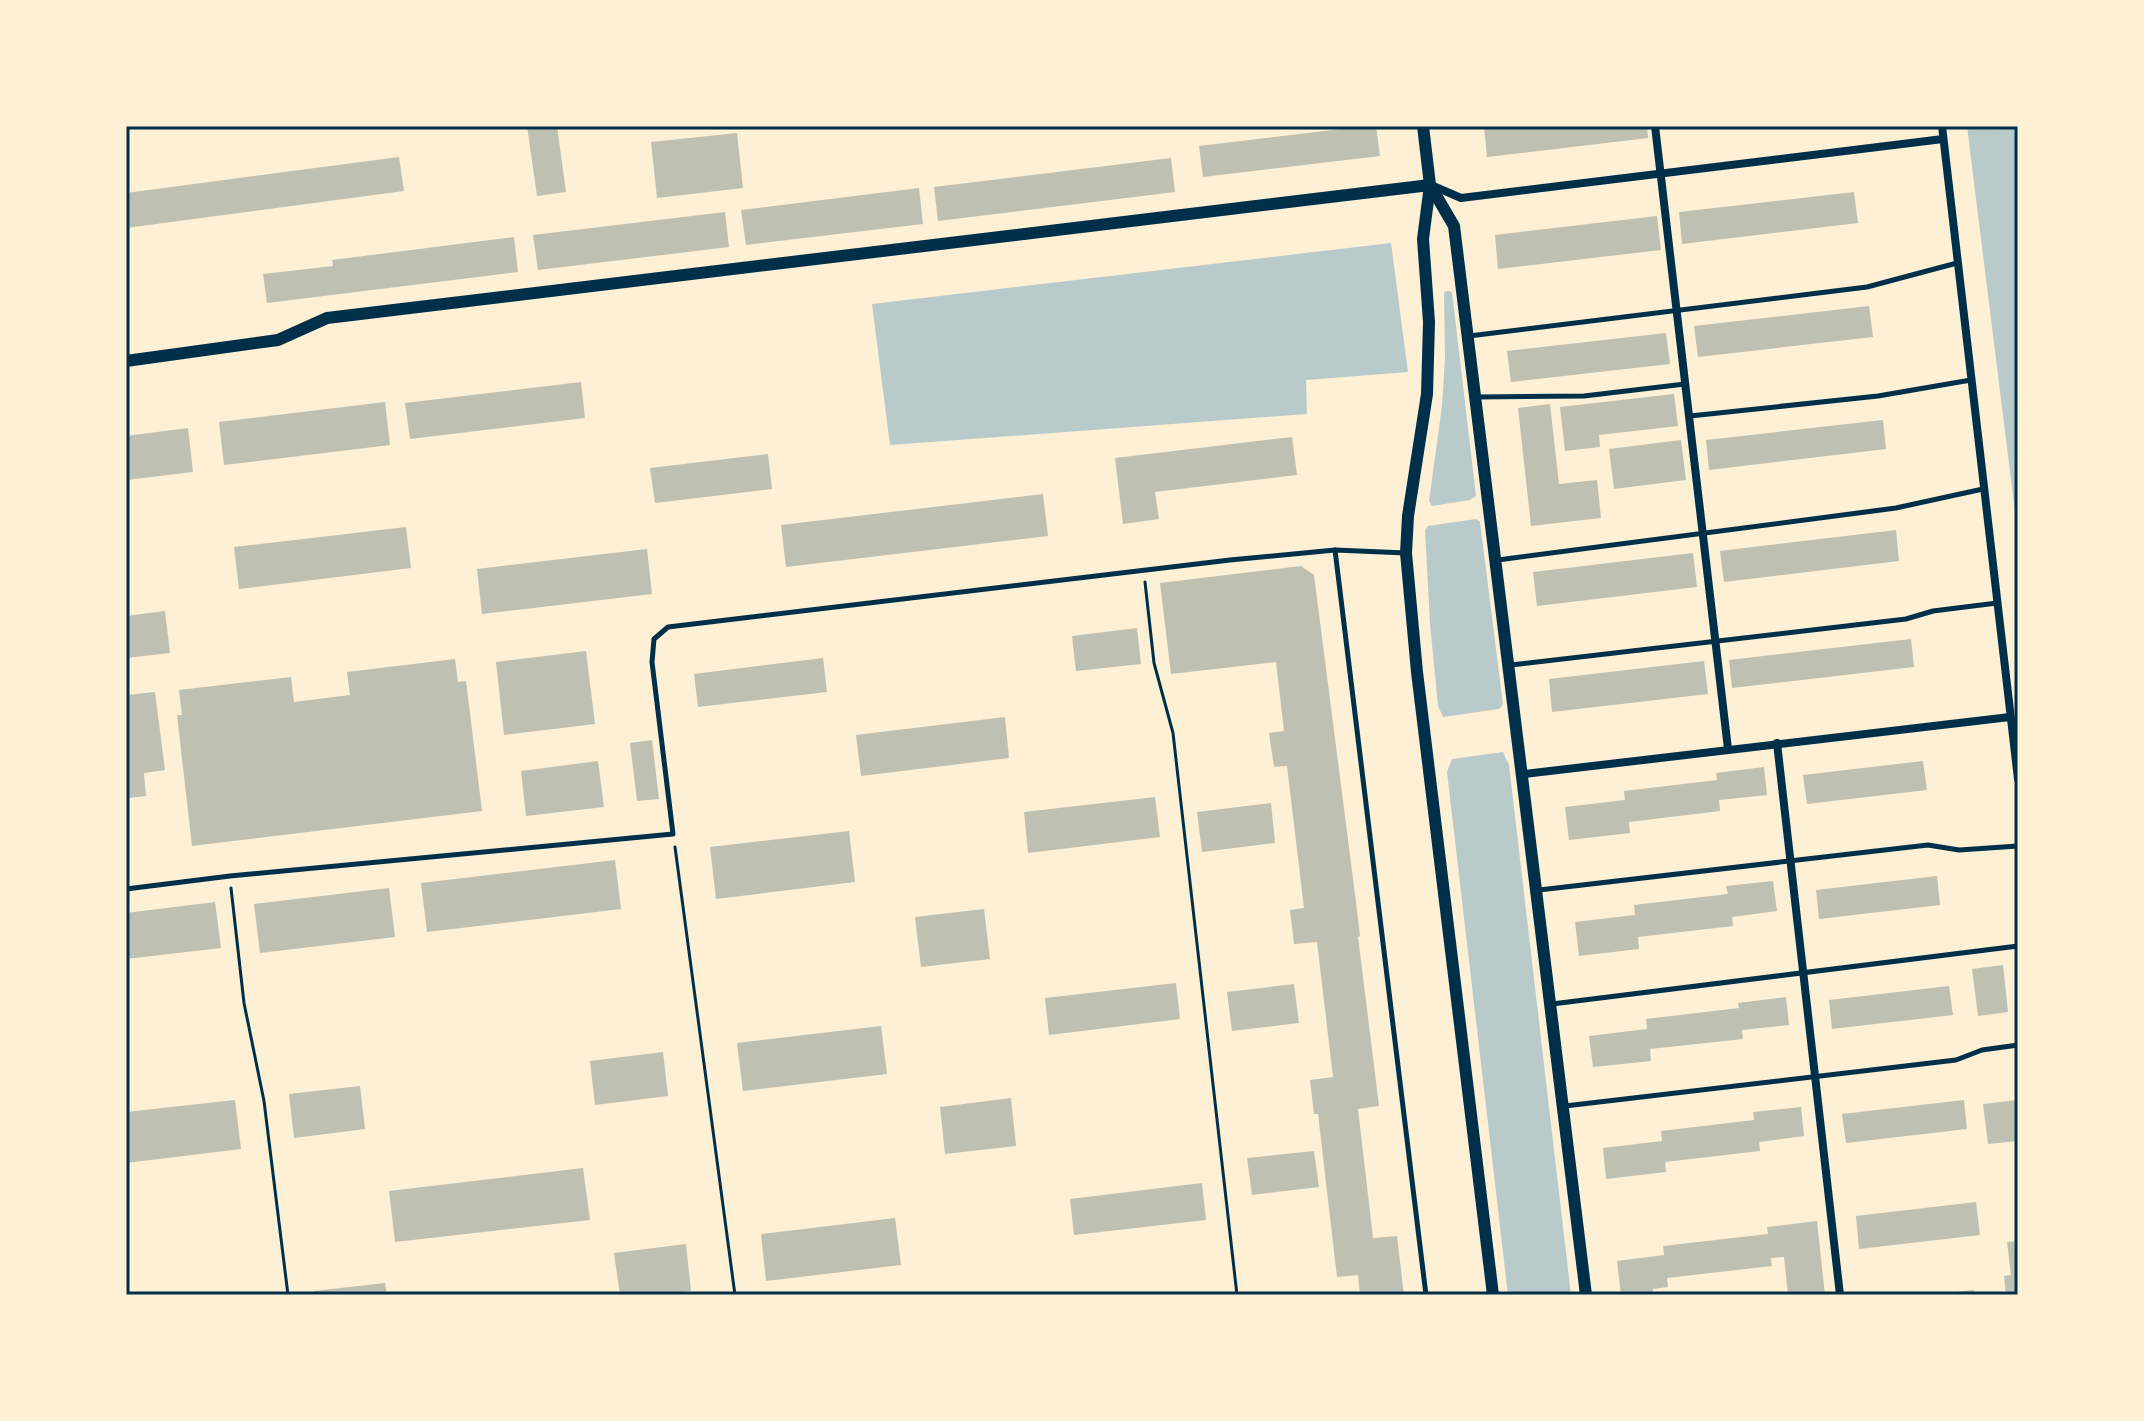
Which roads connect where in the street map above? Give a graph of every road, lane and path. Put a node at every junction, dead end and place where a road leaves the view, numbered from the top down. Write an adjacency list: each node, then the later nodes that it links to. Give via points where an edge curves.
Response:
1 (1423, 126): 6 (street)
2 (1655, 126): 5 (street)
3 (1942, 126): 4 (street)
4 (1943, 139): 5 (street); 7 (street)
5 (1660, 174): 6 (street, via 1461,198); 8 (street)
6 (1430, 185): 9 (street, via 1454,226); 10 (street, via 327,318 278,340); 18 (street, via 1423,239 1427,394)
7 (1958, 263): 8 (lane, via 1867,287); 11 (street)
8 (1676, 311): 9 (lane); 12 (street)
9 (1468, 336): 13 (street)
10 (126, 361)
11 (1971, 380): 14 (lane, via 1878,396); 15 (street)
12 (1685, 384): 13 (lane, via 1584,396); 14 (street)
13 (1476, 397): 19 (street)
14 (1689, 416): 16 (street)
15 (1983, 489): 16 (lane, via 1896,508); 21 (street)
16 (1703, 534): 19 (lane); 22 (street)
17 (1335, 550): 18 (lane); 20 (lane); 44 (lane)
18 (1406, 553): 45 (street)
19 (1497, 561): 23 (street)
20 (1144, 570): 29 (lane, via 668,627 654,639 652,662); 43 (path, via 1154,663 1173,733)
21 (1997, 603): 22 (lane); 24 (street)
22 (1715, 641): 23 (lane); 26 (street)
23 (1510, 665): 27 (street)
24 (2010, 717): 25 (street); 28 (street)
25 (1777, 743): 26 (street); 31 (street)
26 (1728, 749): 27 (street)
27 (1524, 774): 34 (street)
28 (2018, 779)
29 (673, 834): 32 (lane); 42 (path)
30 (2018, 846): 31 (lane, via 1959,850 1928,845)
31 (1790, 860): 34 (lane); 36 (street)
32 (230, 876): 33 (lane); 41 (path)
33 (126, 889)
34 (1538, 890): 37 (street)
35 (2018, 946): 36 (lane)
36 (1803, 974): 37 (lane); 39 (street)
37 (1551, 1004): 40 (street)
38 (2018, 1045): 39 (lane, via 1956,1060)
39 (1815, 1076): 40 (lane); 47 (street)
40 (1564, 1106): 46 (street)
41 (288, 1295)
42 (735, 1295)
43 (1237, 1295)
44 (1426, 1295)
45 (1493, 1295)
46 (1586, 1295)
47 (1840, 1295)

